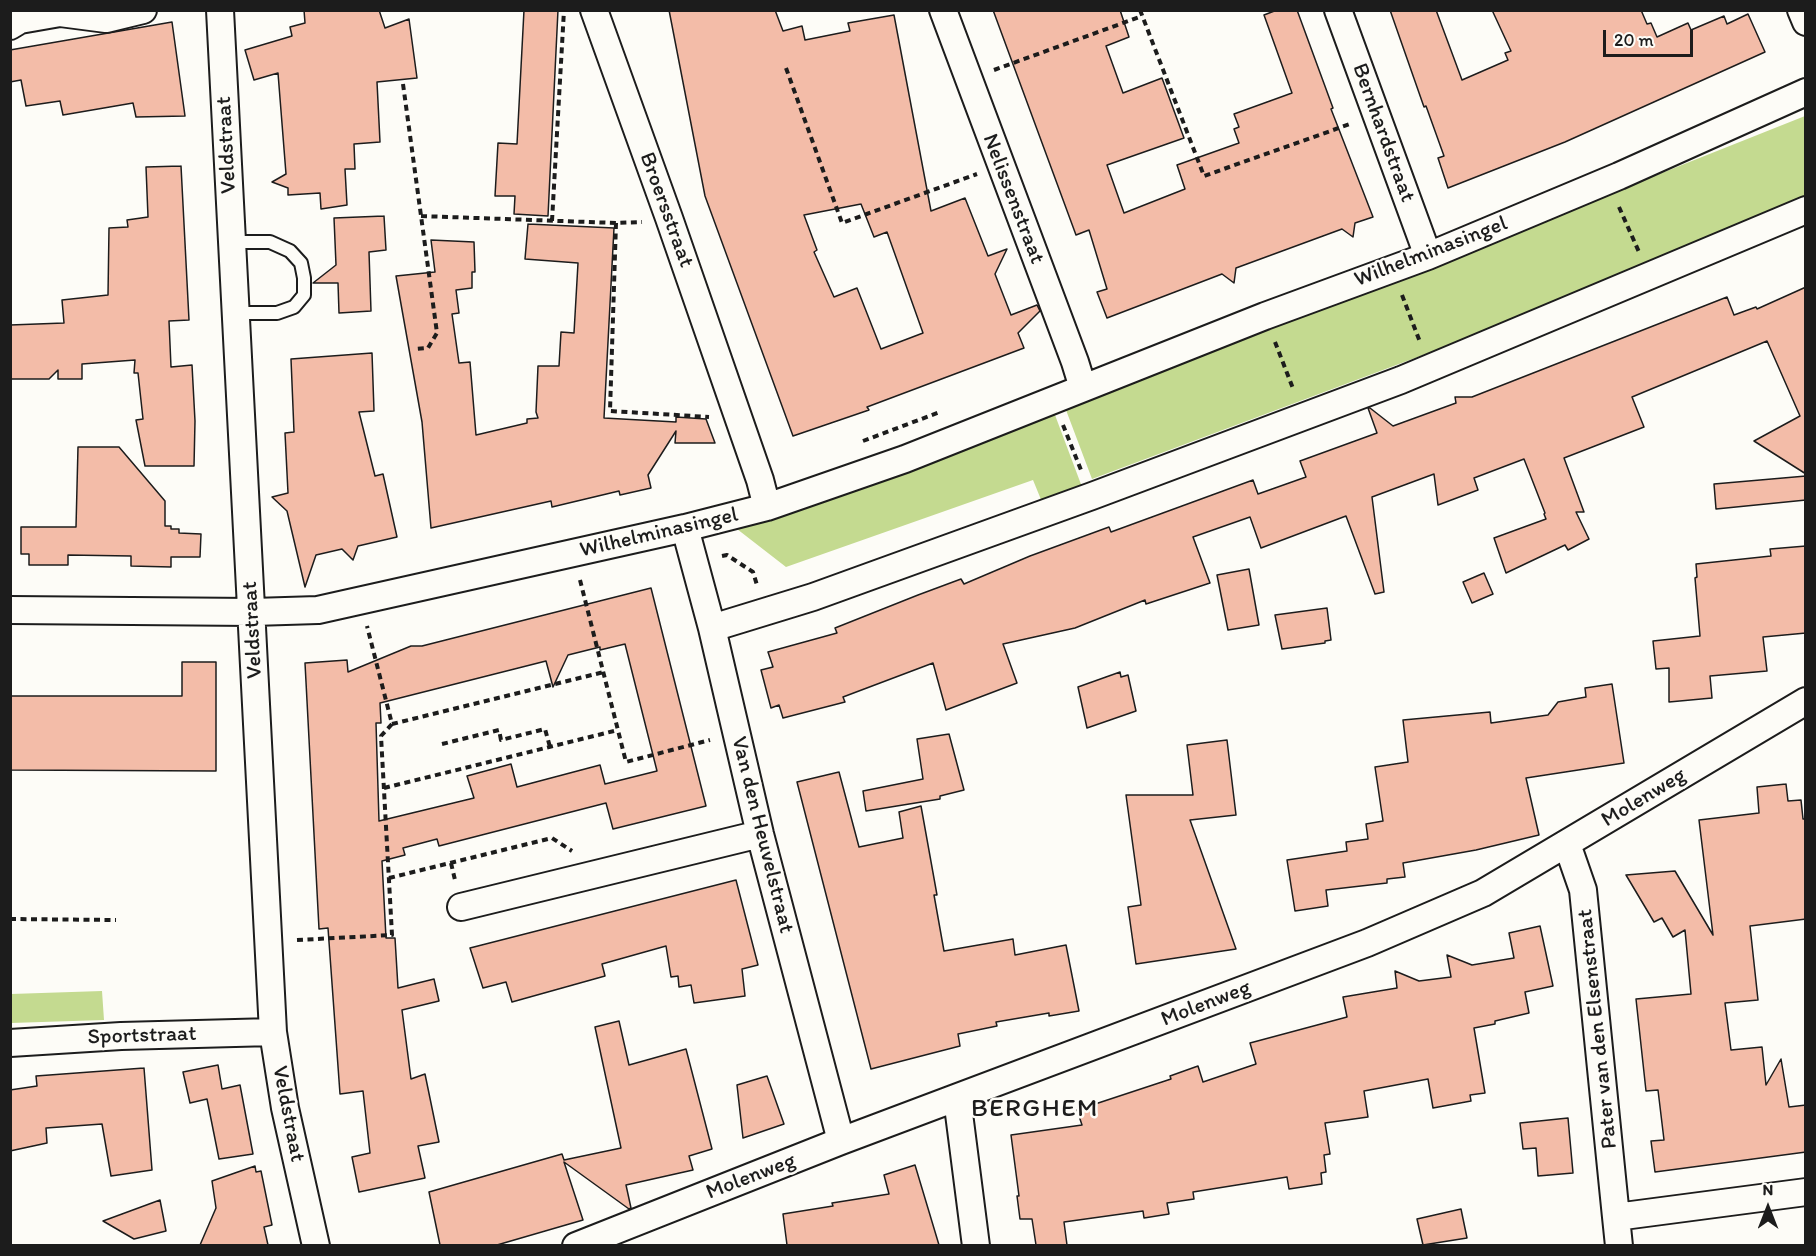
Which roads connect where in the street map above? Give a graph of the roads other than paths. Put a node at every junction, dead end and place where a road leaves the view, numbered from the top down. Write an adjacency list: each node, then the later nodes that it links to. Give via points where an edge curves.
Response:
1 (143, 10): 8 (street, via 106,19 60,13 20,20)
2 (220, 10): 11 (street, Veldstraat)
3 (594, 10): 15 (street, Broersstraat)
4 (943, 10): 14 (street, Nelissenstraat)
5 (1338, 10): 12 (street, Bernhardstraat)
6 (1801, 10): 7 (street)
7 (1806, 22)
8 (10, 26)
9 (1806, 92): 12 (street, Wilhelminasingel)
10 (1806, 210): 19 (street, via 1430,368 1092,496 813,597)
11 (233, 242): 13 (street, Veldstraat); 13 (lane, via 270,242 290,251 301,263 304,278 304,296 294,306 277,313)
12 (1428, 256): 14 (street, Wilhelminasingel)
13 (237, 313): 18 (street, Veldstraat)
14 (1083, 388): 15 (street, Wilhelminasingel, via 905,459)
15 (767, 507): 16 (street, Wilhelminasingel)
16 (686, 528): 18 (street, Wilhelminasingel, via 318,610); 19 (street, Van den Heuvelstraat)
17 (10, 610): 18 (street, Wilhelminasingel)
18 (252, 612): 24 (street, Veldstraat)
19 (712, 628): 21 (street, Van den Heuvelstraat)
20 (1806, 701): 22 (street, Molenweg)
21 (760, 834): 23 (street); 27 (street, Van den Heuvelstraat)
22 (1567, 844): 26 (street, Molenweg, via 1483,893 1367,943); 29 (street, Pater van den Elsenstraat, via 1583,890)
23 (461, 907)
24 (273, 1032): 25 (street, Sportstraat, via 121,1035); 30 (street, Veldstraat, via 285,1108)
25 (10, 1043)
26 (957, 1098): 27 (street, Molenweg); 32 (street)
27 (841, 1141): 31 (street, Molenweg)
28 (1806, 1192): 29 (street)
29 (1616, 1217): 33 (street, Pater van den Elsenstraat)
30 (316, 1245)
31 (576, 1245)
32 (976, 1245)
33 (1619, 1245)

